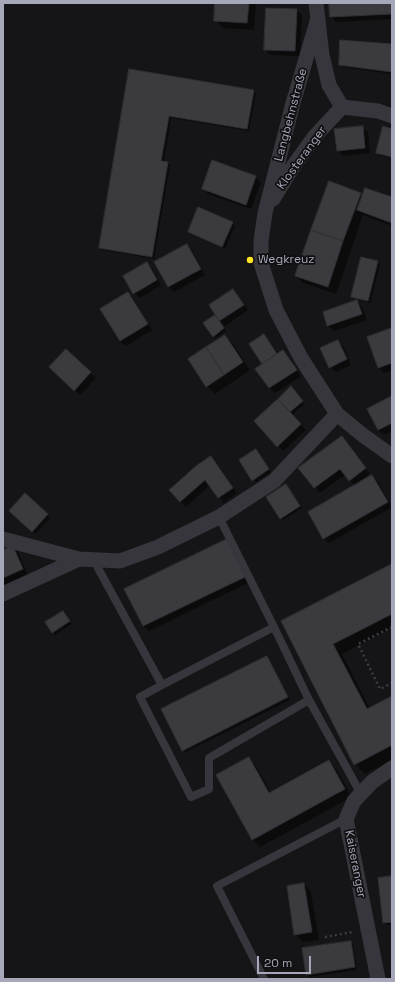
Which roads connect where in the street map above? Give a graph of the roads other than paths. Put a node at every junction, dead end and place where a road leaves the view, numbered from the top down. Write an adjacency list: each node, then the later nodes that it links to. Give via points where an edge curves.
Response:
1 (317, 10): 2 (street, Langbehnstraße, via 322,55 329,85); 4 (street, Langbehnstraße)
2 (342, 107): 3 (street, via 378,111); 4 (street, Klosteranger, via 315,136)
3 (392, 116)
4 (265, 213): 5 (street, Langbehnstraße, via 261,263 276,310 301,358)
5 (337, 414): 6 (street, Langbehnstraße, via 364,436); 7 (street, via 274,481)
6 (391, 452)
7 (219, 517): 9 (street, via 158,547 120,561); 11 (lane)
8 (3, 539): 9 (street)
9 (86, 559): 10 (street); 12 (lane)
10 (3, 594)
11 (274, 627): 12 (lane); 13 (lane)
12 (162, 685): 13 (lane, via 140,697 191,797 209,789 210,758)
13 (309, 700): 15 (lane)
14 (392, 768): 15 (street, Kaiseranger, via 372,782)
15 (361, 794): 16 (street, Kaiseranger, via 354,801)
16 (346, 819): 17 (lane, via 217,886); 18 (street, Kaiseranger)
17 (264, 979)
18 (378, 979)

